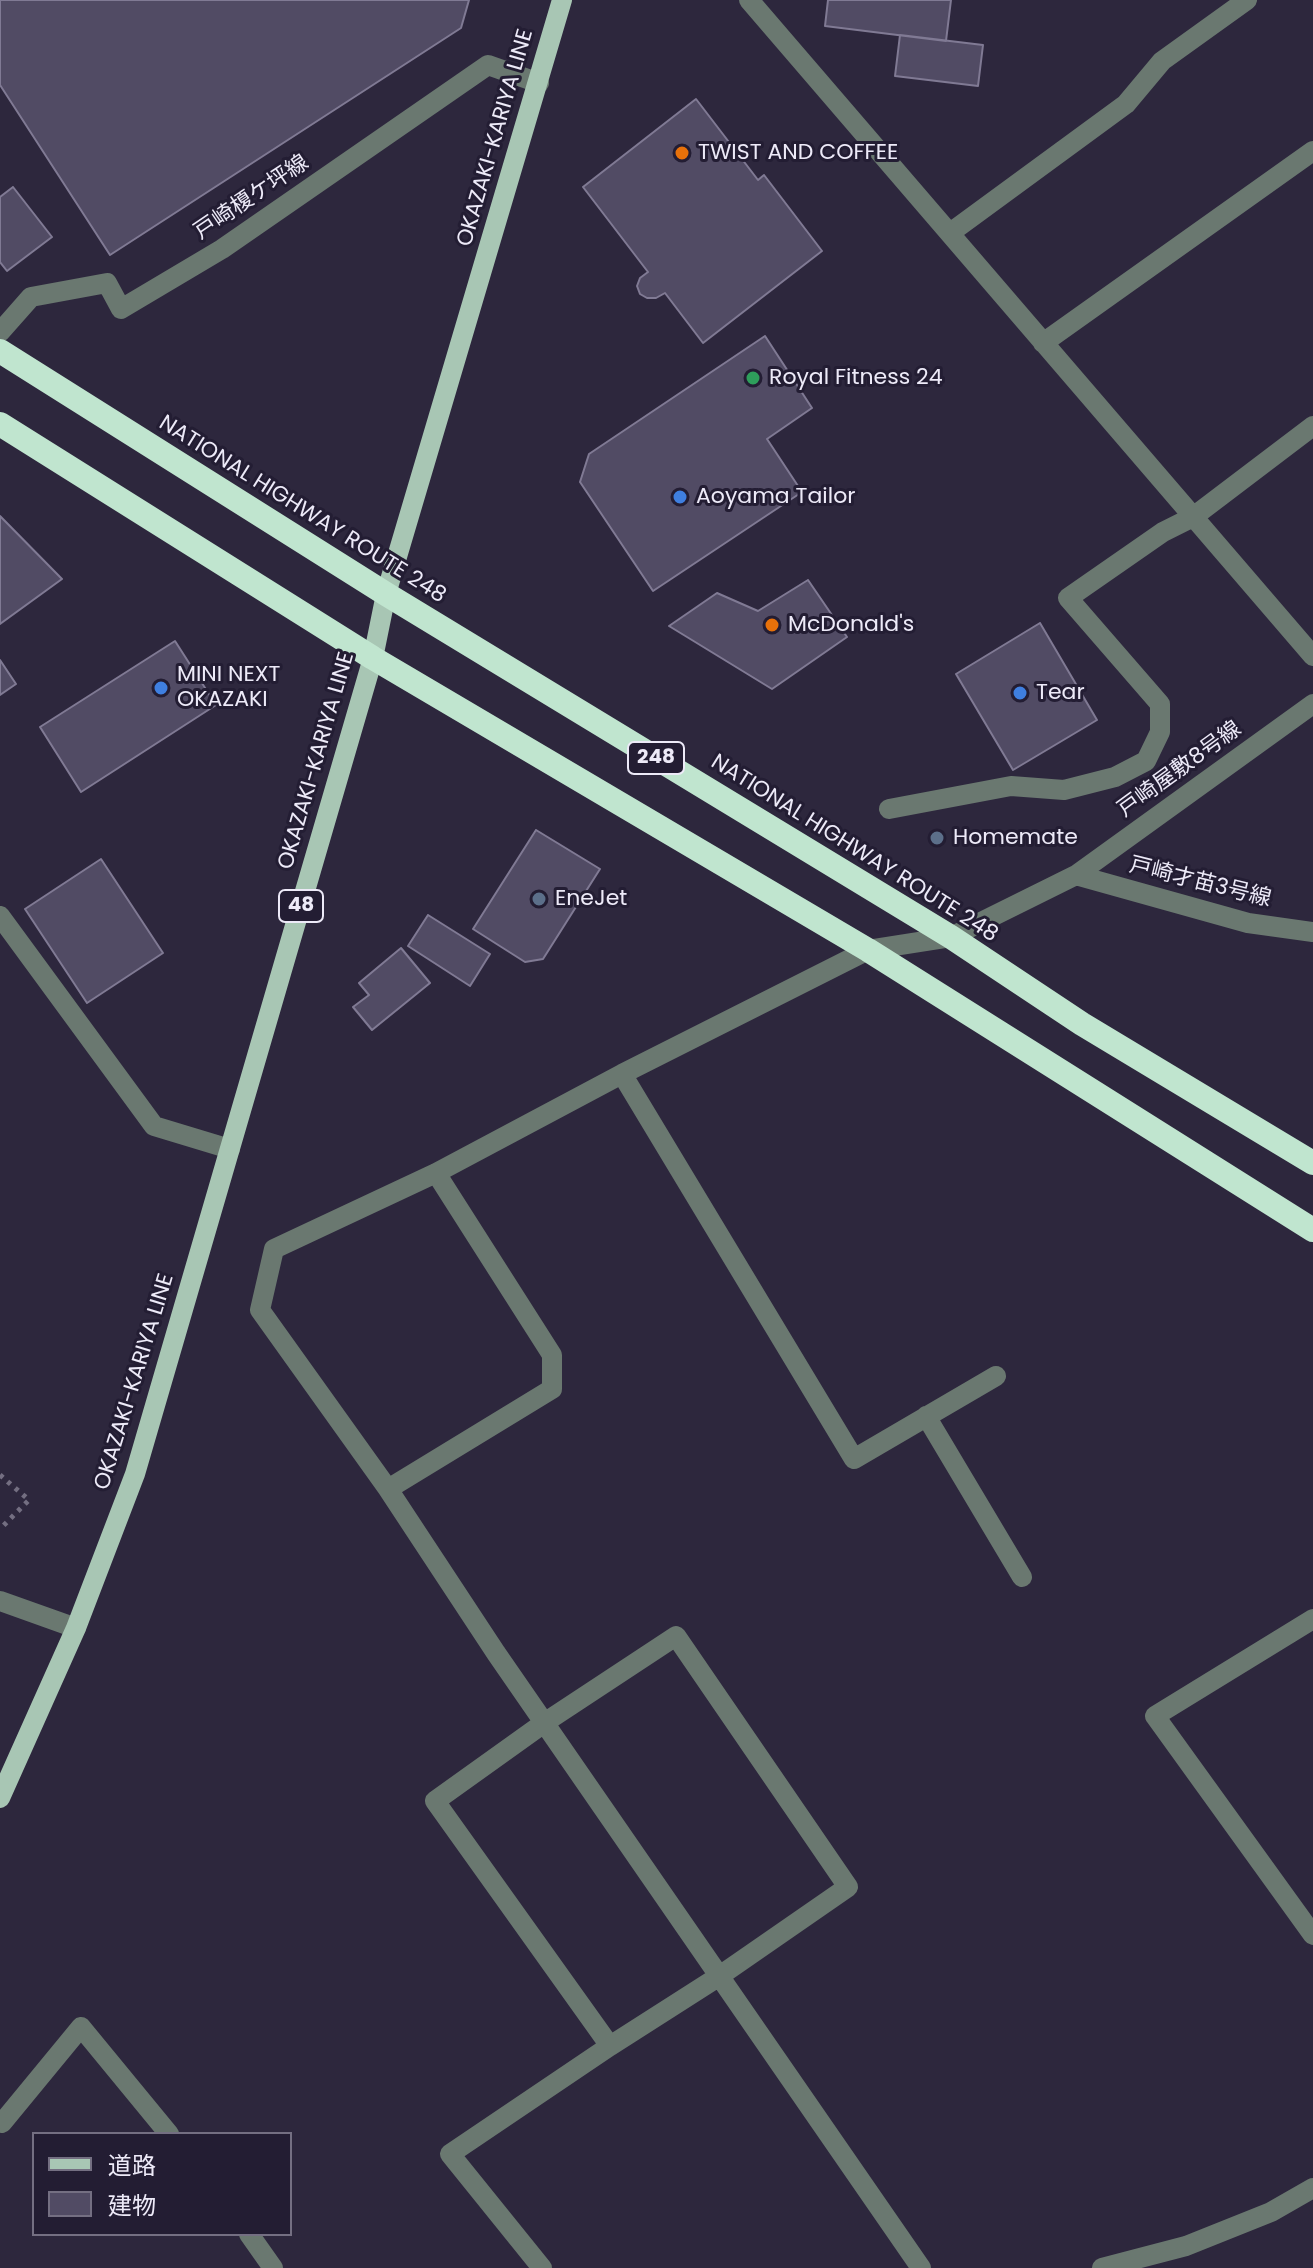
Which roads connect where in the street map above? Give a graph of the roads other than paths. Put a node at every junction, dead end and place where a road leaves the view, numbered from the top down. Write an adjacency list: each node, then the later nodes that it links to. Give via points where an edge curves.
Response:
1 (562, 0): 4 (main road, OKAZAKI-KARIYA LINE / 48)
2 (749, 0): 6 (street)
3 (1247, 0): 6 (street, via 1162,61 1126,104)
4 (539, 83): 7 (street, 戸崎榎ケ坪線, via 488,65 222,249 121,309 107,283 31,297); 13 (main road, OKAZAKI-KARIYA LINE / 48)
5 (1313, 151): 8 (street)
6 (950, 233): 8 (street)
7 (0, 332)
8 (1043, 343): 12 (street)
9 (0, 351): 13 (highway, NATIONAL HIGHWAY ROUTE 248 / 248)
10 (0, 424): 15 (highway, 248)
11 (1313, 426): 12 (street)
12 (1193, 517): 14 (street); 17 (street, via 1068,598 1160,704 1160,732 1146,761 1115,777 1064,790 1011,786)
13 (386, 594): 15 (main road, OKAZAKI-KARIYA LINE / 48); 21 (highway, NATIONAL HIGHWAY ROUTE 248 / 248)
14 (1313, 656)
15 (373, 658): 22 (highway, 248); 24 (main road, OKAZAKI-KARIYA LINE / 48)
16 (1313, 704): 18 (street, 戸崎屋敷8号線)
17 (889, 809)
18 (1076, 875): 20 (street, 戸崎才苗3号線, via 1248,923); 21 (street, 戸崎屋敷8号線)
19 (0, 916): 24 (street, via 154,1126)
20 (1313, 932)
21 (951, 937): 22 (street, 戸崎屋敷8号線); 25 (highway, NATIONAL HIGHWAY ROUTE 248 / 248, via 1082,1024)
22 (868, 950): 23 (street, 戸崎屋敷8号線); 27 (highway, 248)
23 (622, 1074): 26 (street, 戸崎屋敷8号線); 29 (street, via 854,1459)
24 (230, 1149): 34 (main road, OKAZAKI-KARIYA LINE / 48, via 135,1474)
25 (1313, 1163)
26 (436, 1173): 30 (street, via 552,1355 552,1389); 30 (street, 戸崎屋敷8号線, via 274,1249 260,1310)
27 (1313, 1230)
28 (996, 1376): 29 (street)
29 (926, 1416): 31 (street)
30 (388, 1489): 35 (street)
31 (1022, 1577)
32 (0, 1601): 34 (street)
33 (1313, 1619): 37 (street, via 1155,1716)
34 (76, 1628): 36 (main road, OKAZAKI-KARIYA LINE / 48)
35 (544, 1723): 38 (street); 38 (street, via 676,1636 848,1887); 39 (street, via 435,1801)
36 (0, 1798)
37 (1313, 1935)
38 (718, 1977): 39 (street); 46 (street)
39 (610, 2046): 45 (street, via 450,2154)
40 (0, 2122): 41 (street, via 81,2027)
41 (167, 2132)
42 (1313, 2188): 47 (street, via 1271,2212 1186,2246)
43 (250, 2236): 44 (street)
44 (273, 2268)
45 (542, 2268)
46 (921, 2268)
47 (1102, 2268)

